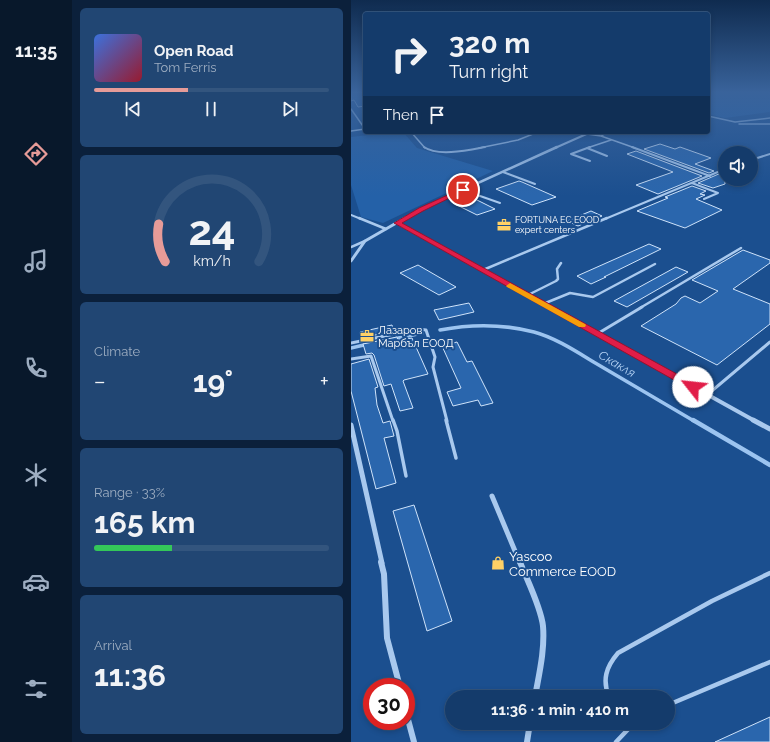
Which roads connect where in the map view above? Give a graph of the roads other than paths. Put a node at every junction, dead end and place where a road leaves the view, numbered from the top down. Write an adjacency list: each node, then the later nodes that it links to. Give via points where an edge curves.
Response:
1 (363, 129): 2 (lane)
2 (351, 131)
3 (412, 134): 4 (lane, via 423,148 442,152 507,144)
4 (534, 134)
5 (587, 134): 7 (lane); 14 (street)
6 (604, 134): 7 (lane)
7 (601, 136): 8 (lane)
8 (611, 140): 9 (lane); 16 (lane)
9 (587, 148): 11 (lane); 13 (lane, via 571,154)
10 (770, 154): 12 (lane)
11 (607, 156)
12 (758, 158)
13 (590, 161)
14 (503, 172): 17 (lane); 19 (street)
15 (718, 172): 16 (lane)
16 (710, 176): 18 (lane)
17 (535, 184)
18 (692, 184): 20 (lane, via 718,193); 31 (lane)
19 (463, 190): 21 (lane); 23 (street)
20 (704, 199)
21 (500, 203)
22 (351, 215): 24 (lane)
23 (397, 223): 24 (street); 31 (street)
24 (386, 229): 25 (street)
25 (365, 240): 26 (lane); 28 (street)
26 (351, 247)
27 (741, 248): 34 (lane)
28 (351, 261)
29 (561, 263): 32 (lane, via 557,269 556,281)
30 (655, 264): 33 (lane, via 593,297 570,293)
31 (483, 270): 32 (street)
32 (528, 295): 33 (street)
33 (543, 304): 34 (street)
34 (597, 334): 38 (street)
35 (770, 342): 38 (lane)
36 (351, 343): 41 (lane, via 418,329 426,330 435,357 433,367)
37 (351, 359): 42 (lane, via 371,356 397,431)
38 (707, 395): 40 (street)
39 (351, 425): 46 (street, via 384,574 387,638)
40 (770, 430)
41 (456, 458)
42 (406, 476)
43 (492, 496): 47 (street, via 543,626 543,654)
44 (770, 573): 48 (lane, via 712,601 618,653 609,662 605,678)
45 (770, 662): 49 (lane)
46 (398, 678)
47 (536, 690)
48 (608, 690)
49 (675, 703)
50 (410, 730): 53 (street)
51 (529, 730): 54 (street)
52 (626, 730): 55 (lane)
53 (413, 742)
54 (527, 742)
55 (616, 742)

